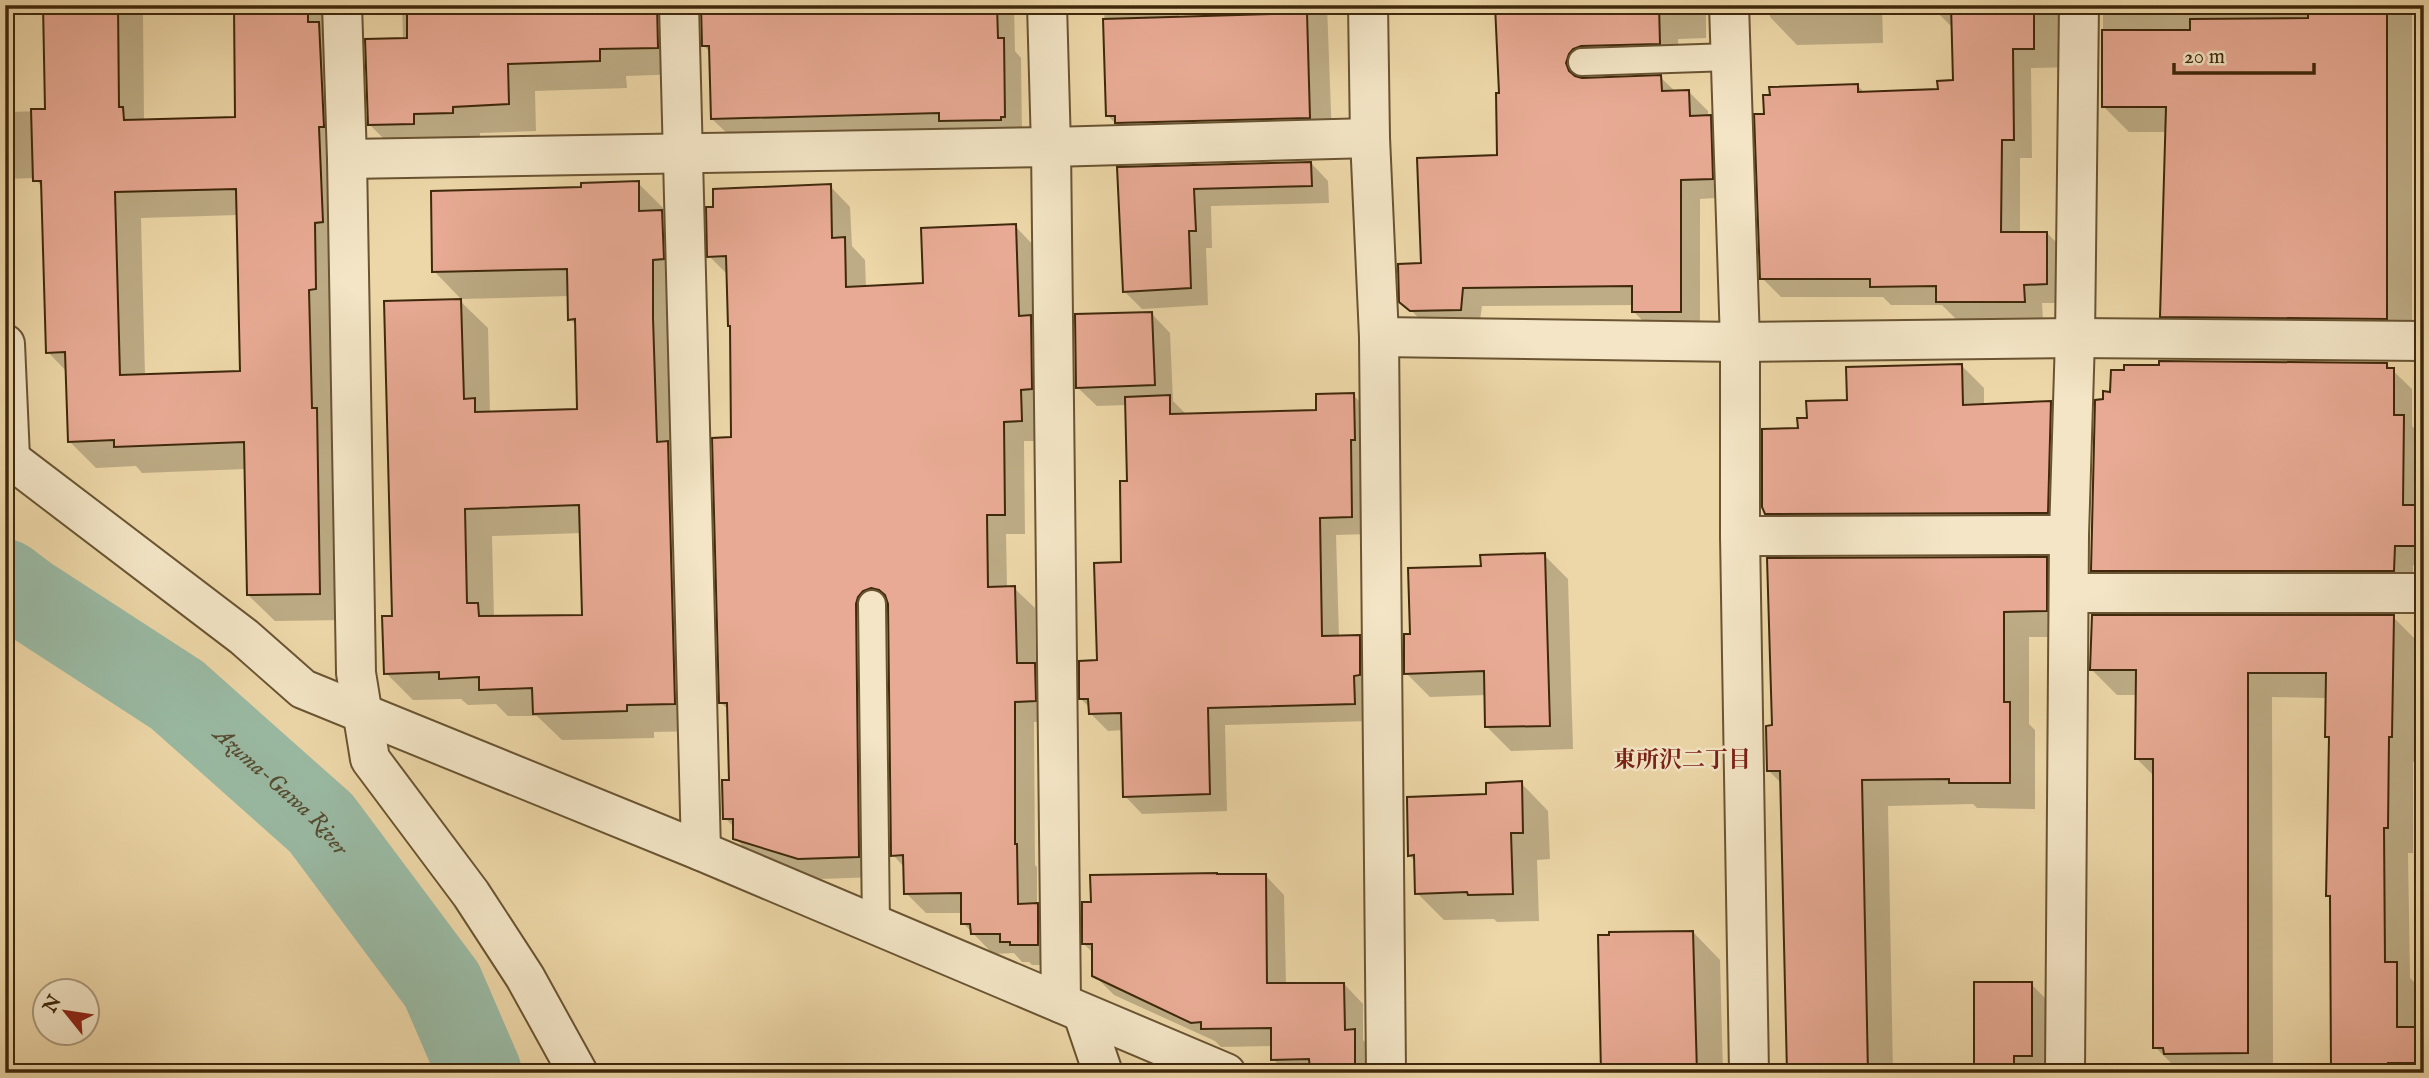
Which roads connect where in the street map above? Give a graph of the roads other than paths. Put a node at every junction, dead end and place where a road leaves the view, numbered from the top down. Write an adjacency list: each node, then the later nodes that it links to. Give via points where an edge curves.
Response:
1 (342, 5): 12 (street)
2 (679, 5): 11 (street)
3 (1047, 5): 10 (street)
4 (1368, 5): 9 (street)
5 (1729, 5): 7 (street)
6 (2079, 5): 14 (street)
7 (1730, 57): 8 (lane); 16 (street)
8 (1582, 62)
9 (1370, 138): 10 (street); 13 (street)
10 (1051, 147): 11 (street); 27 (street)
11 (682, 153): 12 (street); 25 (street)
12 (347, 159): 24 (street, via 356,673)
13 (1378, 337): 16 (street); 31 (street)
14 (2075, 338): 15 (street); 16 (street); 20 (street)
15 (2424, 341)
16 (1740, 342): 19 (street)
17 (5, 344): 18 (street)
18 (7, 459): 24 (street, via 244,637 303,689)
19 (1740, 536): 20 (street); 32 (street)
20 (2069, 536): 21 (street)
21 (2069, 593): 22 (street); 33 (street)
22 (2424, 593)
23 (872, 604): 26 (lane)
24 (363, 714): 25 (street); 28 (street, via 370,759 471,894 525,977)
25 (701, 851): 26 (street)
26 (876, 925): 27 (street)
27 (1072, 1009): 29 (street); 30 (street)
28 (578, 1073)
29 (1103, 1073)
30 (1226, 1073)
31 (1386, 1073)
32 (1749, 1073)
33 (2065, 1073)

